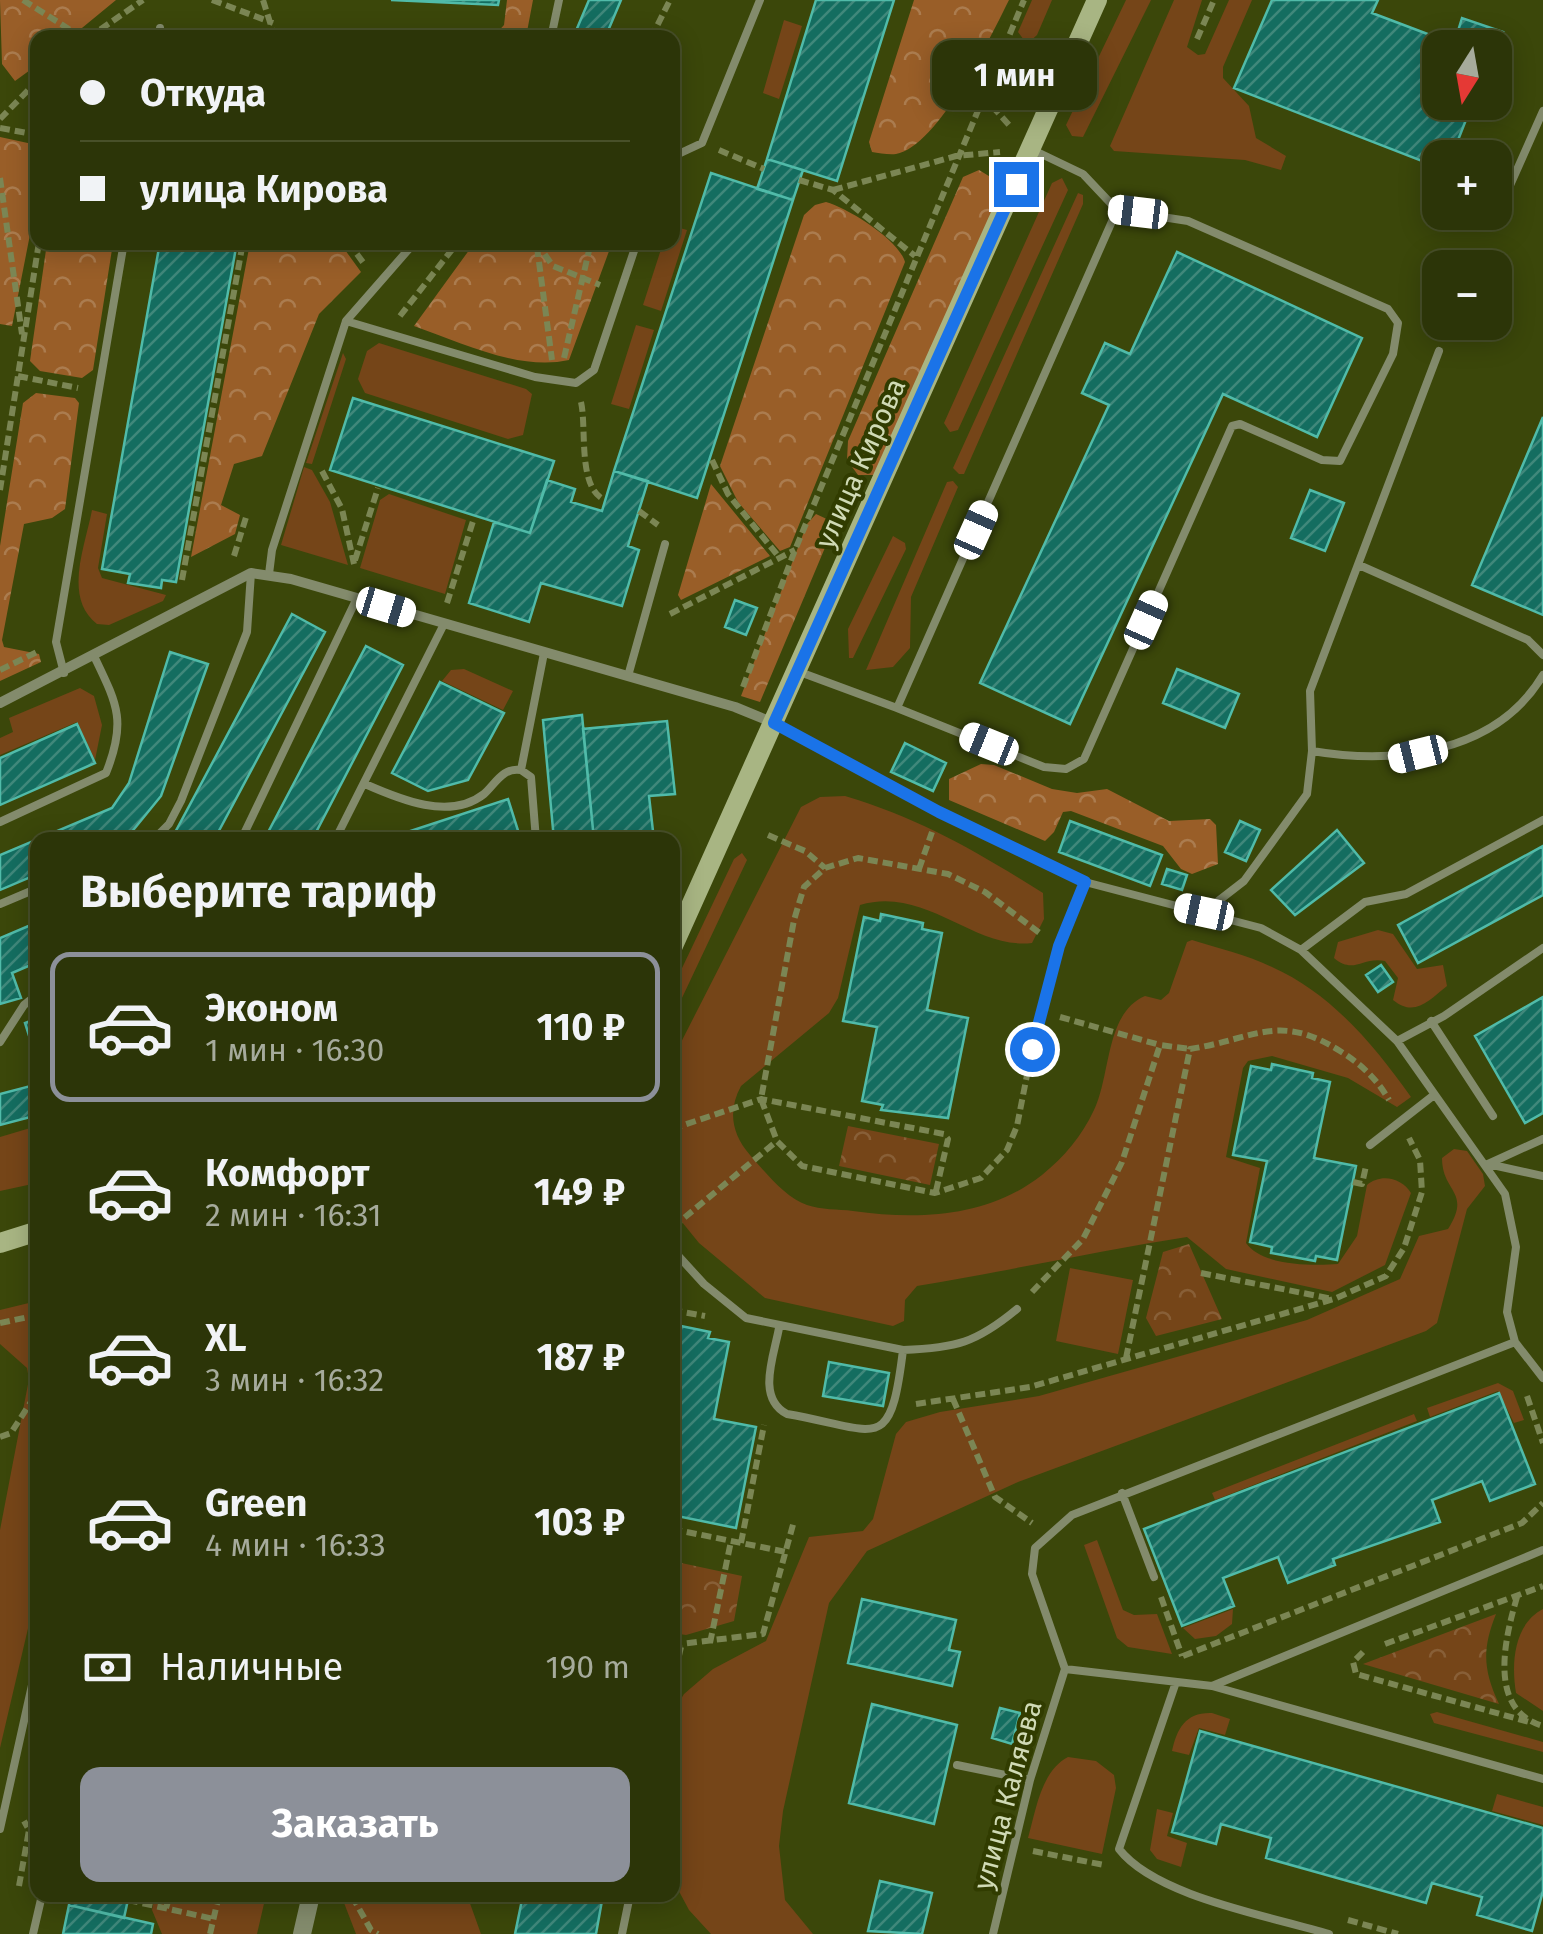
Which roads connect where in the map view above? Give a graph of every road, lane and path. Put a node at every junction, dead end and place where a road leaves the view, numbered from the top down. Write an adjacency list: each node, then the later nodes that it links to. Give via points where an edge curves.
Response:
1 (23, 0): 12 (path)
2 (142, 0): 13 (path)
3 (212, 0): 11 (path)
4 (264, 0): 11 (path)
5 (559, 0): 15 (lane)
6 (670, 0): 16 (path)
7 (760, 0): 23 (lane)
8 (1024, 0): 26 (path)
9 (1097, 0): 24 (main road, улица Кирова)
10 (1214, 0): 17 (path)
11 (273, 23): 14 (path)
12 (73, 30)
13 (98, 30)
14 (274, 30)
15 (553, 30)
16 (655, 30)
17 (1197, 40)
18 (30, 88): 20 (path)
19 (1543, 111): 30 (lane)
20 (0, 119)
21 (0, 128): 22 (path)
22 (30, 134)
23 (702, 143): 25 (lane); 27 (path)
24 (1031, 150): 26 (path); 32 (lane, via 1083,174); 76 (main road, улица Кирова)
25 (680, 153)
26 (956, 156): 31 (path); 43 (path)
27 (764, 170)
28 (0, 178): 48 (path)
29 (799, 180): 31 (path)
30 (1512, 181)
31 (833, 190): 43 (path)
32 (1117, 210): 82 (lane); 82 (lane, via 1188,221 1388,309 1398,323 1393,354 1340,461 1232,426 1084,760 1066,769 1044,767)
33 (38, 250): 48 (path)
34 (123, 250): 77 (lane, via 56,642)
35 (243, 250): 68 (path)
36 (352, 250): 44 (path)
37 (408, 250): 46 (lane)
38 (452, 250): 47 (path)
39 (537, 250): 52 (path)
40 (540, 250): 45 (path, via 553,266)
41 (588, 250): 45 (path)
42 (634, 250): 53 (lane, via 594,370)
43 (915, 256): 61 (path)
44 (357, 259)
45 (579, 279): 53 (path, via 563,358)
46 (346, 321): 47 (lane); 66 (lane)
47 (386, 333): 52 (lane)
48 (23, 345): 50 (path)
49 (1439, 351): 64 (lane)
50 (18, 376): 51 (path); 57 (path)
51 (46, 382)
52 (556, 382): 53 (lane)
53 (576, 383): 58 (path, via 593,491)
54 (712, 460): 62 (path, via 728,494)
55 (322, 470): 63 (path, via 342,509)
56 (378, 488): 63 (path)
57 (0, 490)
58 (606, 500)
59 (474, 518): 70 (path)
60 (665, 544): 79 (lane)
61 (795, 550): 62 (path); 81 (path)
62 (779, 557): 71 (path)
63 (354, 564): 67 (path)
64 (1360, 565): 74 (lane, via 1528,640); 84 (lane, via 1310,691)
65 (251, 573): 66 (street); 75 (street); 90 (lane, via 247,632 181,800)
66 (270, 574): 69 (street)
67 (350, 576)
68 (181, 586)
69 (357, 598): 72 (street); 91 (lane)
70 (447, 604)
71 (662, 618)
72 (444, 624): 73 (street); 86 (lane)
73 (544, 653): 79 (street); 85 (lane)
74 (1543, 655)
75 (94, 656): 77 (street); 89 (lane, via 120,709 118,744 106,773)
76 (798, 670): 82 (lane); 83 (main road, улица Кирова)
77 (64, 673): 80 (street)
78 (1543, 674): 84 (lane, via 1507,716 1441,748 1396,759)
79 (628, 676): 81 (street)
80 (0, 703)
81 (735, 707): 83 (street)
82 (897, 708)
83 (774, 723): 87 (lane); 101 (main road, улица Кирова)
84 (1312, 752): 100 (lane, via 1307,794 1244,881)
85 (521, 770): 86 (lane, via 507,771 480,797 436,807); 93 (lane, via 531,778)
86 (365, 784): 92 (lane)
87 (939, 812): 96 (path); 97 (lane)
88 (1543, 820): 104 (lane, via 1406,894 1365,902)
89 (0, 822)
90 (161, 832)
91 (246, 832)
92 (339, 832)
93 (535, 832)
94 (768, 836): 95 (path, via 805,850)
95 (825, 868): 96 (path, via 858,858); 114 (path, via 804,887 794,920)
96 (918, 868): 102 (path, via 985,892)
97 (1085, 882): 100 (lane); 102 (lane)
98 (30, 891): 99 (lane)
99 (0, 904)
100 (1204, 912): 104 (lane, via 1261,928)
101 (680, 930)
102 (1059, 946): 111 (lane)
103 (1543, 948): 106 (lane)
104 (1301, 950): 108 (lane)
105 (30, 1001): 109 (lane)
106 (1431, 1021): 108 (lane); 115 (lane)
107 (1081, 1022): 110 (path)
108 (1397, 1041): 113 (lane)
109 (0, 1042)
110 (1160, 1044): 112 (path); 132 (path, via 1122,1162 1083,1239)
111 (1032, 1049): 125 (path, via 1006,1150 981,1178)
112 (1190, 1049): 116 (path, via 1248,1034 1307,1032 1376,1079); 138 (path)
113 (1434, 1095): 116 (lane); 121 (lane)
114 (760, 1099): 117 (path); 119 (path); 125 (path, via 944,1134)
115 (1493, 1116)
116 (1402, 1120): 120 (lane); 131 (path, via 1420,1160 1418,1214 1392,1270)
117 (680, 1126)
118 (1543, 1139): 121 (lane)
119 (777, 1140): 125 (path, via 802,1166); 126 (path)
120 (1370, 1145)
121 (1488, 1164): 123 (lane); 136 (lane, via 1505,1194 1516,1247 1507,1312)
122 (1365, 1166): 124 (path, via 1362,1184)
123 (1543, 1176)
124 (1353, 1182)
125 (936, 1192)
126 (680, 1220)
127 (30, 1234): 128 (main road)
128 (0, 1243)
129 (680, 1258): 135 (lane, via 746,1318)
130 (1201, 1272): 131 (path)
131 (1334, 1299): 138 (path)
132 (1017, 1309): 137 (lane, via 984,1337 949,1348)
133 (30, 1317): 134 (path)
134 (0, 1323)
135 (779, 1328): 137 (lane); 142 (lane)
136 (1514, 1342): 139 (lane); 147 (lane)
137 (903, 1350): 144 (lane)
138 (1126, 1358): 141 (path, via 1030,1387)
139 (1543, 1378)
140 (1523, 1384): 146 (path)
141 (953, 1398): 144 (path); 150 (path, via 995,1497)
142 (770, 1400): 144 (lane, via 787,1414 873,1430 888,1423); 153 (path)
143 (30, 1403): 145 (path, via 11,1433)
144 (896, 1406)
145 (0, 1437)
146 (1543, 1442)
147 (1122, 1492): 150 (lane); 156 (lane)
148 (1543, 1503): 156 (path, via 1522,1524 1182,1656)
149 (794, 1521): 155 (path)
150 (1052, 1530): 161 (lane, via 1035,1548 1032,1574)
151 (680, 1531): 152 (path)
152 (731, 1542): 153 (path); 159 (path)
153 (741, 1544): 155 (path)
154 (1543, 1550): 163 (lane)
155 (786, 1552): 159 (path, via 763,1634)
156 (1154, 1578)
157 (1543, 1586): 158 (path)
158 (1517, 1596): 167 (path, via 1504,1681); 167 (path, via 1362,1652 1353,1668)
159 (710, 1643): 160 (path)
160 (680, 1646)
161 (1065, 1669): 162 (lane); 170 (lane, улица Каляева)
162 (1176, 1682): 163 (lane); 192 (lane, via 1119,1849 1150,1876 1178,1888)
163 (1212, 1686): 171 (lane)
164 (30, 1693): 165 (lane)
165 (24, 1719): 166 (lane); 172 (lane)
166 (30, 1720)
167 (1529, 1722): 168 (path)
168 (1543, 1726)
169 (957, 1764): 170 (lane)
170 (1030, 1780): 191 (lane, улица Каляева)
171 (1543, 1780)
172 (3, 1815): 173 (lane)
173 (0, 1829)
174 (29, 1830): 175 (path)
175 (18, 1890)
176 (40, 1902): 186 (lane)
177 (138, 1902): 183 (path)
178 (168, 1902): 183 (path)
179 (218, 1902): 185 (path)
180 (309, 1902): 188 (street)
181 (355, 1902): 189 (path)
182 (629, 1902): 190 (lane)
183 (166, 1908): 185 (path)
184 (1340, 1918): 193 (path)
185 (214, 1919): 187 (path)
186 (33, 1934)
187 (210, 1934)
188 (302, 1934)
189 (378, 1934)
190 (622, 1934)
191 (994, 1934)
192 (1329, 1934)
193 (1398, 1934)

